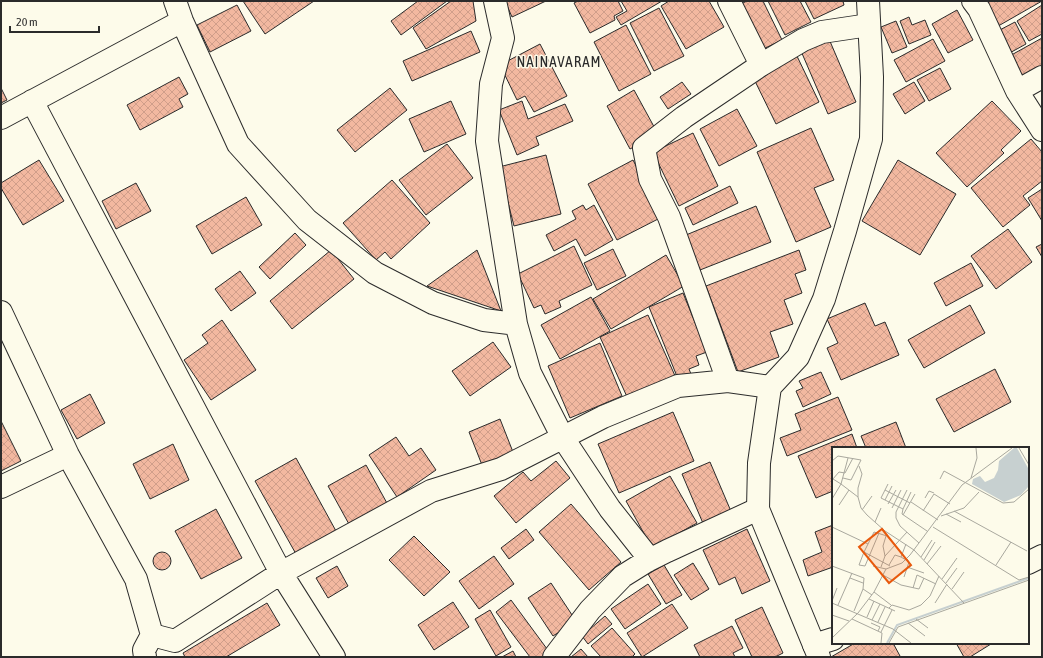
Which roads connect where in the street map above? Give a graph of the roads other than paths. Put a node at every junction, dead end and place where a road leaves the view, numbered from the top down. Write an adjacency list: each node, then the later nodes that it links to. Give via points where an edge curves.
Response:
1 (175, 1): 6 (street)
2 (495, 1): 15 (street, via 503,38 491,84 487,141)
3 (729, 1): 8 (street)
4 (868, 1): 7 (street)
5 (972, 1): 10 (street, via 979,8)
6 (182, 21): 11 (street); 15 (street, via 238,144 307,220 375,273 433,303 484,320)
7 (869, 25): 8 (street, via 822,32 803,40); 17 (street, via 872,77 871,139 824,299 798,357)
8 (761, 66): 16 (street, via 684,117 644,148 650,179 669,217)
9 (1042, 77): 10 (street)
10 (1017, 91): 13 (street)
11 (32, 101): 12 (street); 25 (street)
12 (1, 118)
13 (1042, 130)
14 (1, 312): 19 (street)
15 (516, 324): 18 (street, via 530,373)
16 (728, 381): 17 (street); 18 (street, via 678,386 603,417)
17 (770, 388): 21 (street, via 760,463)
18 (563, 438): 23 (street, via 610,509 644,552); 25 (street, via 501,469 431,491)
19 (68, 454): 20 (street); 26 (street, via 136,578)
20 (1, 487)
21 (758, 509): 23 (street); 27 (street)
22 (1042, 556): 24 (street)
23 (647, 561): 30 (street, via 623,576 590,610)
24 (1029, 562)
25 (281, 573): 26 (street, via 175,641); 29 (street)
26 (152, 635): 28 (street, via 144,650)
27 (822, 647)
28 (146, 657)
29 (334, 657)
30 (554, 657)

